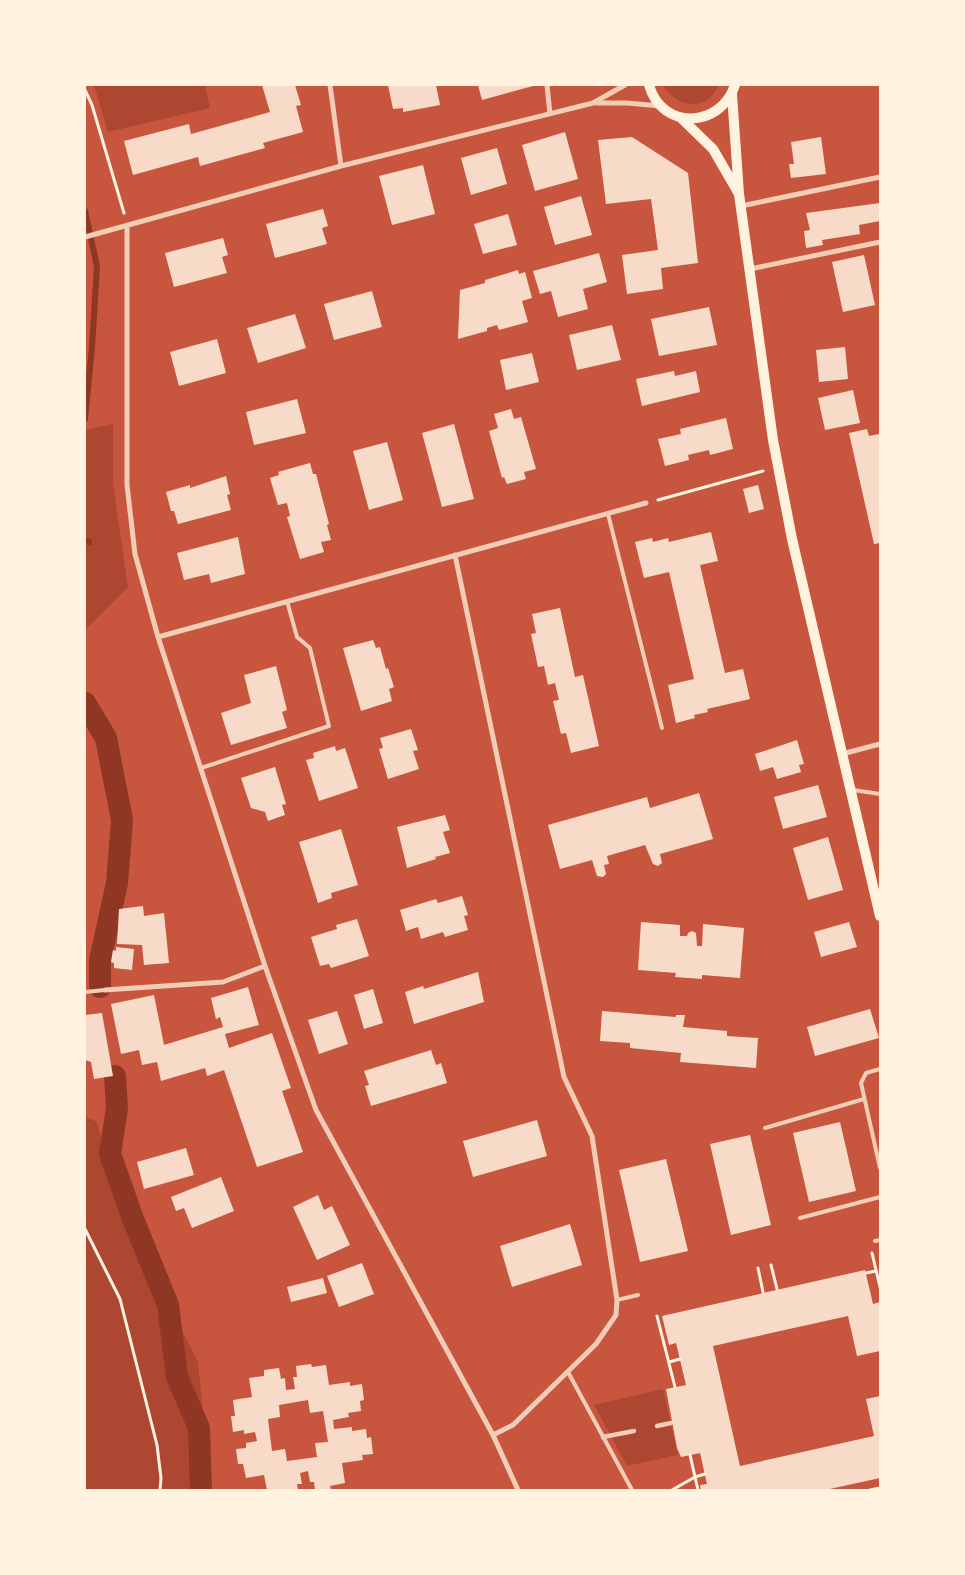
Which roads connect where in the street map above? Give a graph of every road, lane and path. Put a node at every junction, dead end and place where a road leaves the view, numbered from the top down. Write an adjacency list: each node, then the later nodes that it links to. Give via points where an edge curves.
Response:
1 (330, 85): 11 (street)
2 (547, 85): 9 (street)
3 (625, 85): 7 (street)
4 (649, 85): 8 (main road)
5 (85, 90): 15 (path)
6 (734, 90): 10 (main road, via 725,104 705,117); 13 (main road)
7 (593, 103): 8 (street); 9 (street)
8 (661, 106): 10 (main road)
9 (550, 114): 11 (street)
10 (680, 118): 13 (main road, via 713,149)
11 (341, 166): 15 (street)
12 (880, 177): 14 (street)
13 (739, 194): 14 (main road)
14 (741, 206): 18 (main road)
15 (127, 227): 16 (street); 25 (street, via 127,485 135,554)
16 (85, 237)
17 (880, 242): 18 (street)
18 (749, 270): 19 (main road)
19 (778, 467): 20 (path); 28 (main road)
20 (668, 497)
21 (646, 503): 22 (street)
22 (608, 514): 23 (street); 26 (lane)
23 (455, 555): 24 (street); 52 (street, via 564,1076 592,1136)
24 (287, 601): 25 (street); 29 (lane, via 297,638 310,648 329,726)
25 (158, 637): 29 (street)
26 (662, 728)
27 (880, 744): 28 (street)
28 (842, 754): 30 (main road)
29 (201, 768): 33 (street)
30 (850, 790): 31 (lane); 32 (main road)
31 (880, 794)
32 (880, 916)
33 (265, 966): 34 (street, via 223,982); 61 (street, via 316,1110)
34 (105, 990): 35 (lane)
35 (85, 992)
36 (880, 1069): 37 (lane, via 866,1073 861,1083)
37 (864, 1099): 38 (lane); 39 (lane)
38 (765, 1128)
39 (880, 1168)
40 (880, 1196): 41 (lane)
41 (800, 1218)
42 (85, 1229): 67 (path, via 120,1299 157,1445)
43 (872, 1252): 46 (path)
44 (771, 1265): 49 (path)
45 (758, 1268): 50 (path)
46 (876, 1271): 47 (path); 48 (path)
47 (866, 1273)
48 (880, 1286)
49 (777, 1289)
50 (764, 1292)
51 (638, 1296): 52 (lane)
52 (617, 1300): 56 (street, via 616,1315 609,1329)
53 (663, 1319): 55 (path, via 658,1318)
54 (680, 1359): 55 (path)
55 (669, 1362): 57 (path)
56 (568, 1372): 61 (street, via 513,1425); 62 (lane)
57 (675, 1387)
58 (671, 1423): 59 (street)
59 (657, 1426)
60 (634, 1431): 62 (street)
61 (494, 1435): 68 (street)
62 (603, 1437): 69 (lane)
63 (690, 1455): 65 (path)
64 (705, 1474): 65 (path)
65 (695, 1477): 70 (path); 71 (path)
66 (880, 1488): 72 (path)
67 (160, 1490)
68 (518, 1490)
69 (632, 1490)
70 (672, 1490)
71 (698, 1490)
72 (870, 1490)

